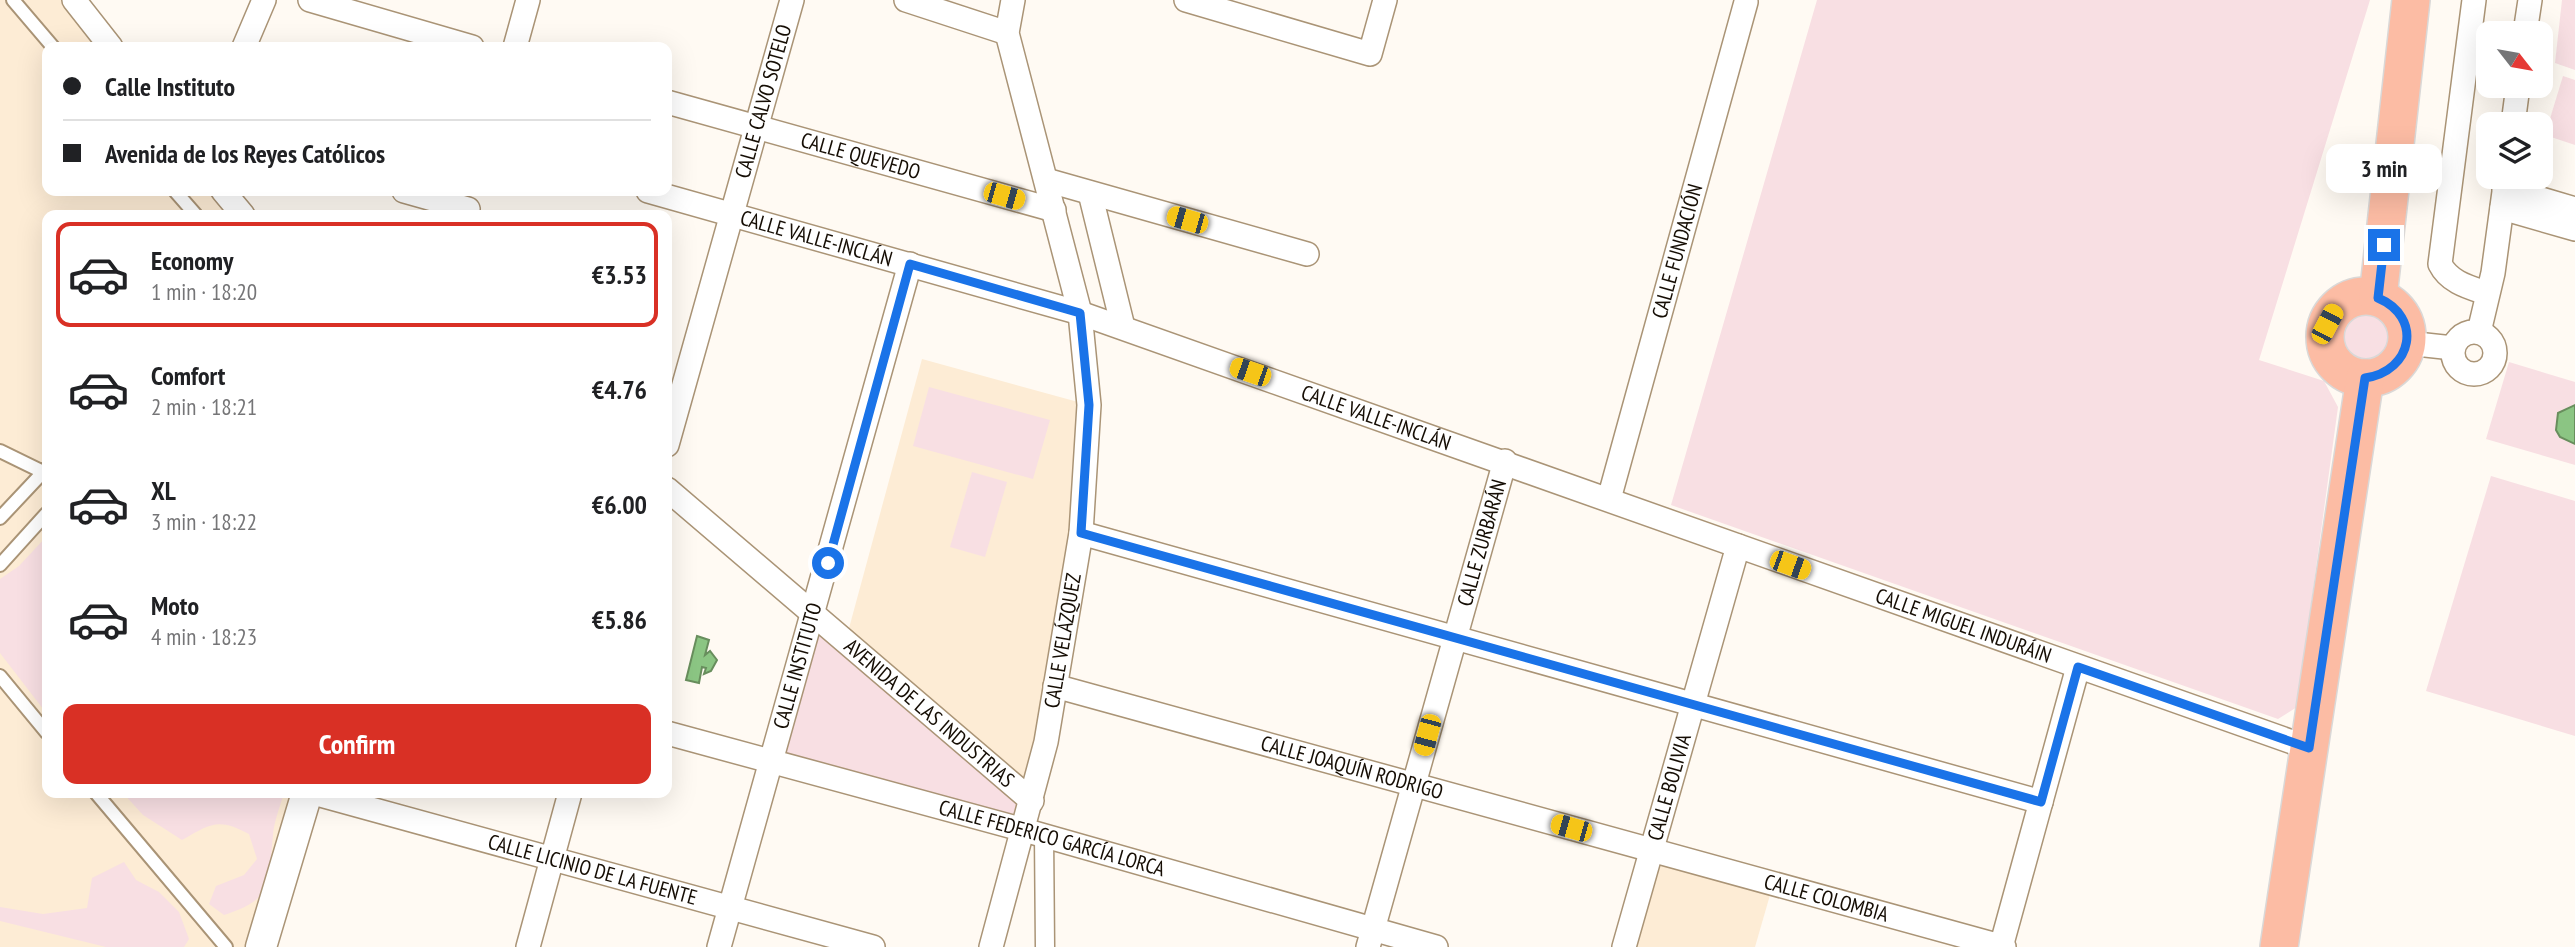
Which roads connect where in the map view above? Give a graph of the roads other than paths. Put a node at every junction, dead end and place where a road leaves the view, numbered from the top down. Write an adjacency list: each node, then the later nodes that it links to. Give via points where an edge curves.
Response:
1 (13, 0): 17 (lane)
2 (74, 0): 18 (street)
3 (264, 0): 19 (street)
4 (310, 0): 20 (street)
5 (528, 0): 21 (street)
6 (792, 0): 23 (street, CALLE CALVO SOTELO)
7 (906, 0): 16 (street)
8 (1013, 0): 16 (street, CALLE VELÁZQUEZ)
9 (1186, 0): 10 (street, via 1370,54)
10 (1385, 0)
11 (2474, 0): 40 (street, via 2440,264 2458,283)
12 (2530, 0): 15 (street)
13 (2408, 1): 41 (main road)
14 (1746, 2): 54 (street, CALLE FUNDACIÓN)
15 (2527, 21)
16 (1007, 33): 24 (street, CALLE VELÁZQUEZ)
17 (49, 42)
18 (107, 42)
19 (246, 42)
20 (455, 42)
21 (516, 42)
22 (672, 103): 23 (street, CALLE QUEVEDO)
23 (757, 127): 35 (street, CALLE QUEVEDO); 36 (street, CALLE CALVO SOTELO)
24 (1046, 180): 26 (street); 35 (street, CALLE VELÁZQUEZ)
25 (2504, 191): 32 (street); 37 (street); 40 (street)
26 (1090, 193): 38 (street); 43 (street)
27 (179, 196): 33 (lane)
28 (227, 196): 34 (street)
29 (427, 196): 31 (street)
30 (667, 196): 36 (street, CALLE VALLE-INCLÁN)
31 (469, 205)
32 (2575, 209)
33 (191, 210)
34 (239, 210)
35 (1054, 210): 42 (street, CALLE VELÁZQUEZ)
36 (731, 213): 39 (street, CALLE VALLE-INCLÁN); 48 (street, CALLE CALVO SOTELO)
37 (2575, 229)
38 (1307, 254)
39 (910, 264): 42 (street, CALLE VALLE-INCLÁN); 60 (street, CALLE INSTITUTO)
40 (2486, 293): 44 (street)
41 (2378, 298): 45 (main road, via 2389,302 2404,320); 47 (main road, via 2344,302 2334,311 2325,337 2335,363)
42 (1080, 313): 43 (street, CALLE VALLE-INCLÁN); 57 (street, CALLE VELÁZQUEZ, via 1089,405)
43 (1123, 327): 50 (street, CALLE VALLE-INCLÁN)
44 (2479, 332): 46 (street, via 2465,333); 46 (street, via 2491,339 2496,352 2487,370 2465,373 2455,363)
45 (2407, 343): 46 (street); 47 (main road, via 2388,371)
46 (2453, 348)
47 (2365, 378): 68 (main road)
48 (672, 427)
49 (0, 451): 51 (lane)
50 (1505, 461): 54 (street, CALLE VALLE-INCLÁN); 61 (street, CALLE ZURBARÁN)
51 (42, 469)
52 (42, 473): 55 (lane)
53 (672, 493): 60 (street, AVENIDA DE LAS INDUSTRIAS)
54 (1609, 499): 58 (street, CALLE VALLE-INCLÁN)
55 (0, 518)
56 (42, 519): 59 (lane)
57 (1081, 533): 61 (street); 64 (street, CALLE VELÁZQUEZ)
58 (1738, 546): 62 (street, CALLE MIGUEL INDURÁIN); 65 (street, CALLE BOLIVIA)
59 (0, 565)
60 (813, 616): 69 (street, CALLE INSTITUTO); 75 (street, AVENIDA DE LAS INDUSTRIAS)
61 (1454, 637): 65 (street); 70 (street, CALLE ZURBARÁN)
62 (2078, 667): 68 (street, CALLE MIGUEL INDURÁIN); 76 (street)
63 (0, 676): 66 (lane)
64 (1055, 686): 70 (street, CALLE JOAQUÍN RODRIGO); 75 (street, CALLE VELÁZQUEZ)
65 (1693, 703): 76 (street); 78 (street, CALLE BOLIVIA)
66 (42, 727)
67 (672, 734): 69 (street, CALLE FEDERICO GARCÍA LORCA)
68 (2309, 748): 92 (main road)
69 (769, 761): 77 (street, CALLE FEDERICO GARCÍA LORCA); 80 (street, CALLE INSTITUTO)
70 (1413, 784): 78 (street, CALLE JOAQUÍN RODRIGO); 81 (street, CALLE ZURBARÁN)
71 (100, 798): 82 (lane)
72 (306, 798): 83 (street)
73 (331, 798): 79 (street, CALLE LICINIO DE LA FUENTE)
74 (569, 798): 79 (street)
75 (1032, 801): 77 (street, CALLE VELÁZQUEZ)
76 (2041, 802): 91 (street)
77 (1034, 833): 81 (street, CALLE FEDERICO GARCÍA LORCA); 87 (street, CALLE VELÁZQUEZ); 88 (street)
78 (1650, 849): 90 (street, CALLE BOLIVIA); 91 (street, CALLE COLOMBIA)
79 (553, 859): 80 (street, CALLE LICINIO DE LA FUENTE); 84 (street)
80 (730, 908): 85 (street, CALLE INSTITUTO); 86 (street, CALLE LICINIO DE LA FUENTE)
81 (1370, 938): 89 (street, CALLE FEDERICO GARCÍA LORCA)
82 (226, 947)
83 (262, 947)
84 (528, 947)
85 (719, 947)
86 (873, 947)
87 (991, 947)
88 (1045, 947)
89 (1436, 947)
90 (1624, 947)
91 (2002, 947)
92 (2279, 947)

